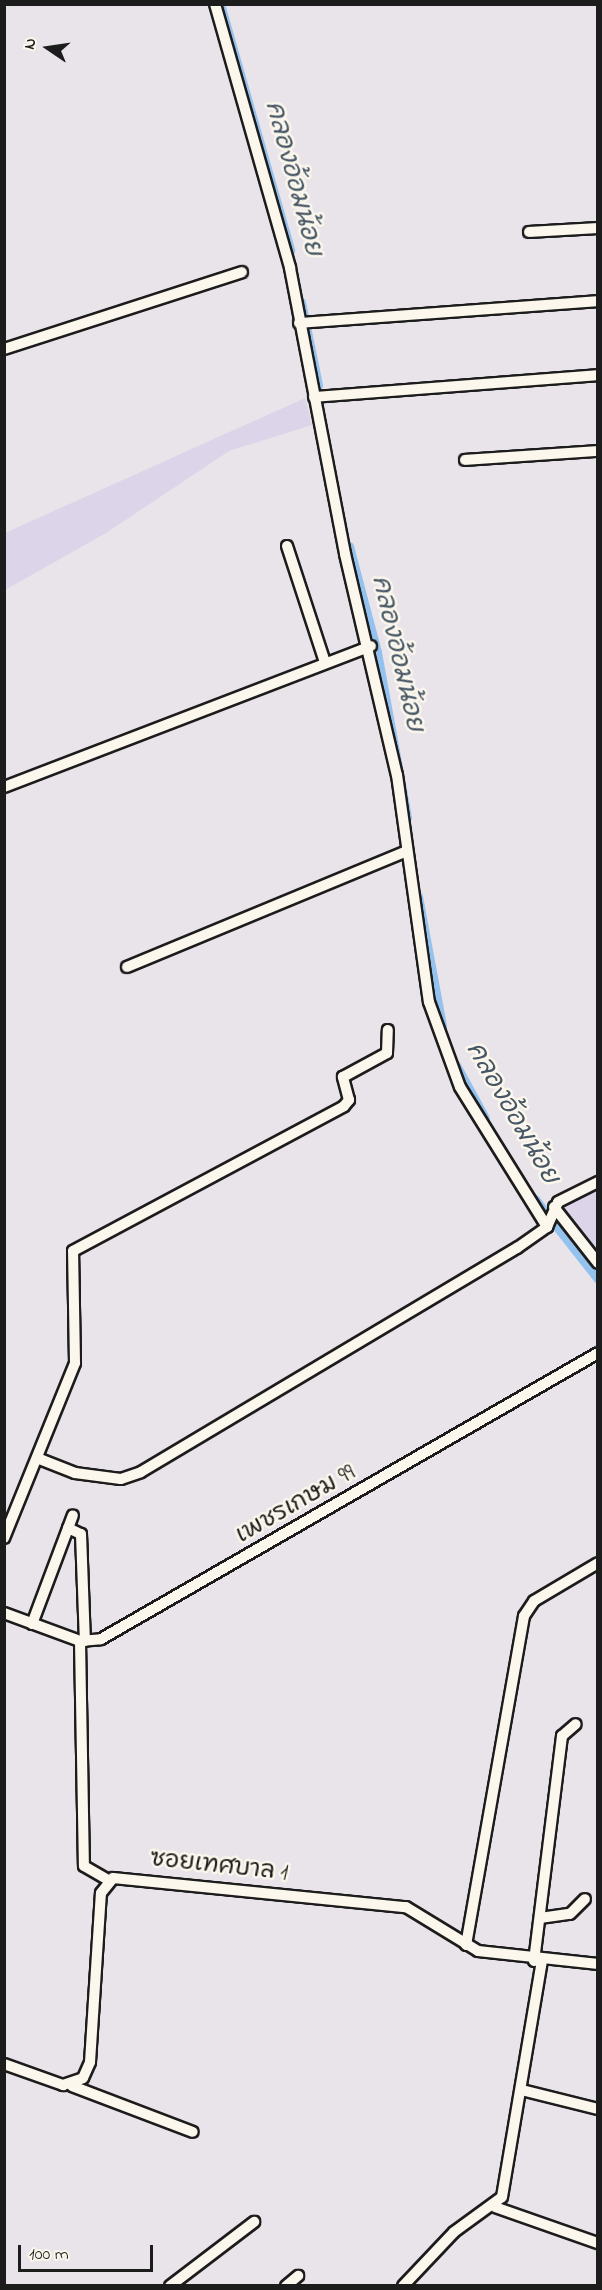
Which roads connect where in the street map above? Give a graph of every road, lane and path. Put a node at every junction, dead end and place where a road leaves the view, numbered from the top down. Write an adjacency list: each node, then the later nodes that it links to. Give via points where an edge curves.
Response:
1 (215, 4): 6 (street)
2 (597, 228): 3 (street)
3 (529, 232)
4 (242, 272): 7 (street)
5 (597, 301): 6 (street)
6 (304, 322): 9 (street)
7 (4, 349)
8 (597, 375): 9 (street)
9 (318, 397): 13 (street)
10 (597, 451): 11 (street)
11 (465, 460)
12 (287, 546): 14 (street)
13 (370, 646): 14 (street); 16 (street, via 397,775)
14 (326, 662): 15 (street)
15 (4, 787)
16 (405, 852): 17 (street); 21 (street, via 429,1002 447,1058)
17 (127, 967)
18 (388, 1030): 24 (street, via 387,1053 343,1077 349,1100 344,1106 73,1251 77,1352)
19 (597, 1182): 20 (street)
20 (553, 1208): 21 (street); 22 (street)
21 (548, 1225): 24 (street, via 141,1472 110,1478 68,1471)
22 (597, 1263)
23 (597, 1353): 31 (street, เพชรเกษม 99, via 124,1627)
24 (37, 1458): 27 (street)
25 (73, 1515): 26 (street)
26 (68, 1528): 30 (street); 31 (street, via 81,1534)
27 (4, 1539)
28 (597, 1563): 36 (street, via 534,1601 524,1616)
29 (4, 1614): 30 (street)
30 (32, 1624): 31 (street)
31 (82, 1641): 33 (street, via 84,1866)
32 (576, 1724): 35 (street, via 562,1736)
33 (108, 1880): 36 (street, ซอยเทศบาล 1, via 406,1906); 40 (street, via 101,1893 90,2062)
34 (585, 1899): 35 (street, via 570,1914)
35 (540, 1918): 37 (street)
36 (466, 1945): 37 (street, ซอยเทศบาล 1)
37 (538, 1961): 38 (street, ซอยเทศบาล 1); 41 (street)
38 (597, 1964)
39 (4, 2064): 40 (street)
40 (72, 2086): 43 (street)
41 (522, 2090): 42 (street); 44 (street, via 509,2177)
42 (597, 2109)
43 (193, 2132)
44 (495, 2207): 46 (street); 50 (street, via 454,2232)
45 (254, 2222): 48 (street)
46 (597, 2243)
47 (298, 2276): 49 (street)
48 (170, 2286)
49 (286, 2286)
50 (403, 2286)

